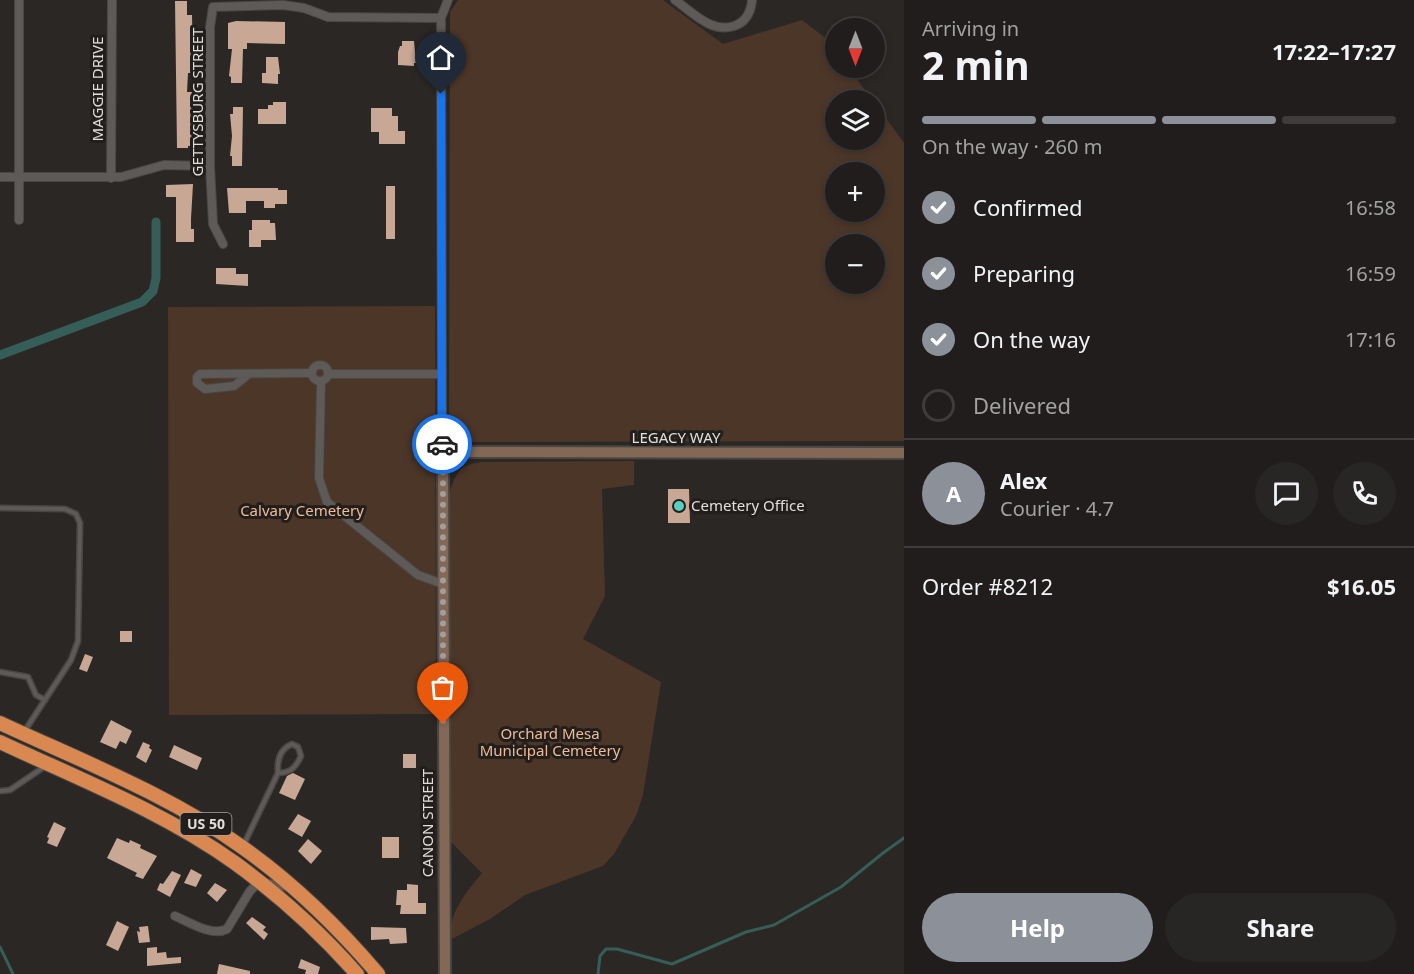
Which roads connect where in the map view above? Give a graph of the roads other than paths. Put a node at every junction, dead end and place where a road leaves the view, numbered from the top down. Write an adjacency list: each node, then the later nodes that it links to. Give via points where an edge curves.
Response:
1 (19, 0): 9 (street)
2 (111, 0): 10 (street, MAGGIE DRIVE)
3 (446, 0): 6 (street)
4 (675, 0): 5 (street, via 707,24 724,29 747,18)
5 (752, 0)
6 (441, 18): 7 (street, GETTYSBURG STREET, via 328,17 283,5 213,7); 16 (street)
7 (210, 166): 10 (street, via 164,165); 12 (street, GETTYSBURG STREET, via 213,224)
8 (0, 177): 9 (street)
9 (19, 177): 10 (street); 11 (street)
10 (111, 178)
11 (19, 220)
12 (223, 244)
13 (312, 373): 14 (street); 15 (street, via 321,365); 17 (street)
14 (249, 374): 14 (street, via 200,374 197,383 205,389 234,386)
15 (329, 374): 16 (street); 17 (street)
16 (442, 374): 19 (street, via 442,444)
17 (321, 382): 21 (street, via 319,478 327,502 418,575)
18 (904, 453): 19 (street, LEGACY WAY, via 461,452)
19 (450, 458): 21 (street, CANON STREET, via 443,470)
20 (0, 508): 23 (lane, via 65,509 76,514 80,523 78,641 71,660)
21 (443, 584): 38 (street, CANON STREET)
22 (0, 672): 23 (lane, via 28,677 36,695)
23 (45, 700): 25 (lane)
24 (0, 723): 25 (highway, US 50)
25 (11, 737): 26 (highway, US 50); 27 (highway, US 50)
26 (55, 748): 27 (lane); 30 (highway, US 50)
27 (48, 764): 29 (lane, via 10,790); 31 (highway, US 50)
28 (278, 773): 28 (lane, via 277,763 286,746 292,744 301,756 292,770); 32 (lane)
29 (0, 791)
30 (177, 807): 31 (lane); 32 (highway, US 50)
31 (169, 822): 33 (highway, US 50)
32 (243, 847): 34 (highway, US 50)
33 (259, 882): 34 (street); 35 (street, via 220,932); 36 (highway, US 50)
34 (292, 887): 37 (highway, US 50, via 345,936)
35 (175, 916)
36 (357, 974)
37 (378, 974)
38 (445, 974)

